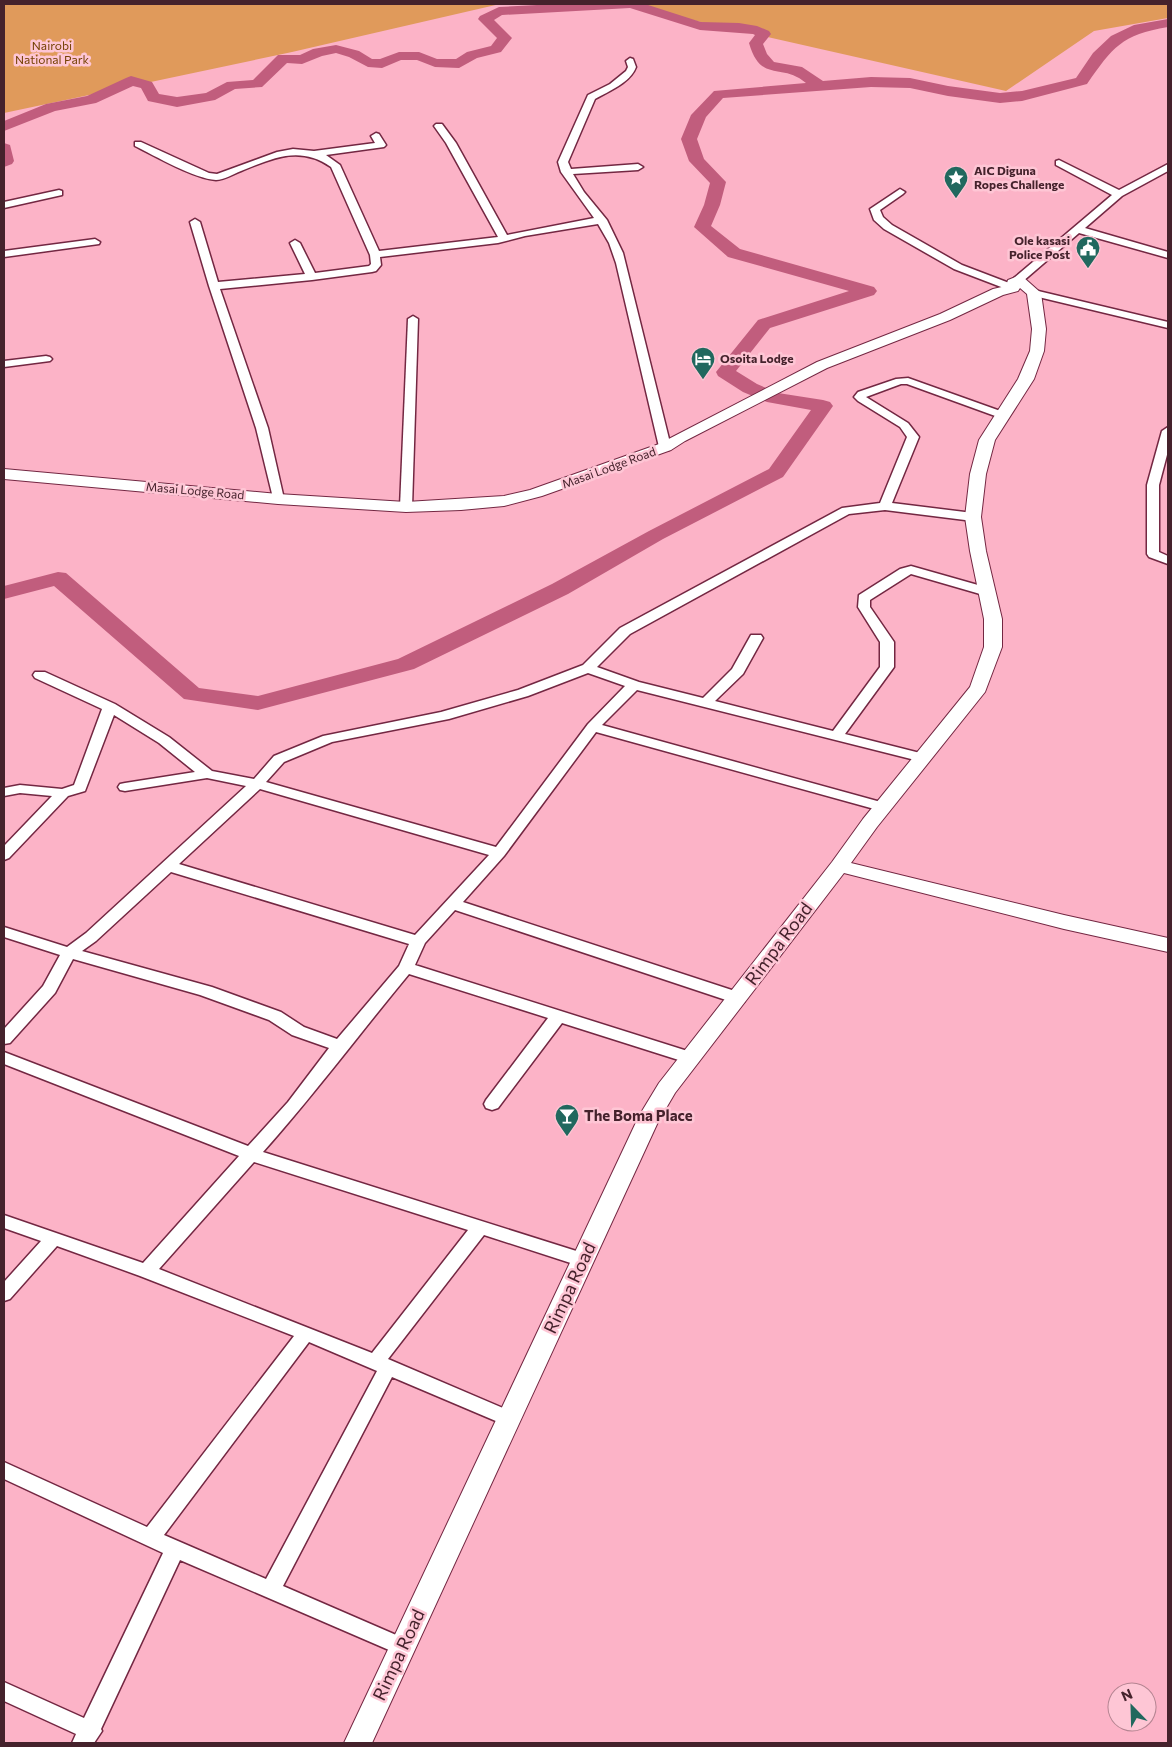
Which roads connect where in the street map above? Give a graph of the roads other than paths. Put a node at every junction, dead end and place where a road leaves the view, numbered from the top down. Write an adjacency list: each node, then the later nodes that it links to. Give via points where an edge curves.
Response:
1 (630, 61): 11 (street, via 630,72 591,98 563,162)
2 (439, 126): 19 (street)
3 (376, 136): 5 (street)
4 (138, 144): 6 (street, via 207,176 218,177 290,151)
5 (382, 145): 6 (street); 7 (street)
6 (315, 153): 24 (street, via 335,165)
7 (388, 156)
8 (1059, 163): 14 (street)
9 (638, 167): 11 (street)
10 (1168, 167): 14 (street, Masai Lodge Road)
11 (566, 172): 16 (street, via 576,190)
12 (900, 192): 27 (street, via 875,208 878,218 958,267)
13 (59, 193): 15 (street)
14 (1119, 194): 18 (street, Masai Lodge Road)
15 (4, 205)
16 (602, 220): 19 (street); 36 (street, via 623,270)
17 (194, 222): 28 (street)
18 (1079, 226): 22 (street); 25 (street); 27 (street, Masai Lodge Road)
19 (504, 239): 24 (street)
20 (95, 242): 23 (street)
21 (295, 243): 26 (street)
22 (1168, 247)
23 (4, 254)
24 (375, 255): 26 (street, via 376,264 372,269)
25 (1168, 255)
26 (312, 277): 28 (street)
27 (1015, 284): 29 (street); 36 (street, Masai Lodge Road, via 906,333 828,362)
28 (214, 286): 38 (street, via 262,428)
29 (1034, 293): 31 (street); 34 (street, Rimpa Road, via 1039,329 1037,351 1026,379)
30 (413, 319): 40 (street)
31 (1168, 325)
32 (46, 359): 33 (street)
33 (4, 364)
34 (1002, 415): 39 (street, via 908,381 862,394 862,399 904,425 913,437); 41 (street, Rimpa Road, via 987,440 978,474)
35 (1168, 431): 42 (street, via 1153,485 1153,554)
36 (665, 447): 40 (street, Masai Lodge Road, via 577,480 504,501)
37 (4, 474): 38 (street, Masai Lodge Road)
38 (278, 499): 40 (street, Masai Lodge Road)
39 (885, 506): 41 (street); 45 (street, via 846,511 634,626)
40 (406, 507)
41 (973, 517): 43 (street, Rimpa Road)
42 (1168, 560)
43 (987, 592): 51 (street, via 912,570 864,598 864,607 887,642 887,667); 52 (street, Rimpa Road, via 993,619 993,647 986,671 979,688)
44 (756, 638): 48 (street, via 738,671)
45 (588, 668): 47 (street); 54 (street, via 523,693 444,716 328,739 279,759)
46 (40, 675): 49 (street)
47 (634, 685): 48 (street); 50 (street)
48 (706, 704): 51 (street)
49 (110, 707): 53 (street, via 164,740); 57 (street, via 80,788)
50 (592, 727): 58 (street); 59 (street)
51 (836, 736): 52 (street)
52 (923, 758): 58 (street, Rimpa Road)
53 (207, 774): 54 (street); 55 (street)
54 (257, 784): 59 (street); 61 (street)
55 (126, 787)
56 (4, 792): 57 (street, via 20,789)
57 (63, 793): 60 (street)
58 (883, 806): 62 (street, Rimpa Road)
59 (499, 853): 63 (street)
60 (4, 855)
61 (169, 866): 65 (street); 67 (street)
62 (839, 866): 66 (street); 69 (street, Rimpa Road)
63 (451, 903): 65 (street); 69 (street)
64 (4, 932): 67 (street)
65 (418, 942): 68 (street)
66 (1168, 945)
67 (70, 953): 71 (street, via 49,989); 72 (street, via 206,991 275,1016 298,1031)
68 (406, 968): 70 (street); 72 (street)
69 (738, 998): 74 (street, Rimpa Road)
70 (558, 1016): 74 (street); 75 (street)
71 (4, 1038)
72 (340, 1046): 76 (street, via 312,1084)
73 (4, 1058): 76 (street)
74 (691, 1058): 80 (street, Rimpa Road, via 667,1088 647,1122)
75 (492, 1104)
76 (250, 1154): 78 (street); 81 (street)
77 (4, 1220): 79 (street)
78 (480, 1227): 80 (street); 84 (street)
79 (53, 1239): 81 (street); 82 (street)
80 (583, 1260): 85 (street, Rimpa Road)
81 (146, 1270): 83 (street)
82 (4, 1294)
83 (306, 1333): 84 (street); 87 (street)
84 (381, 1364): 85 (street); 89 (street)
85 (510, 1419): 90 (street, Rimpa Road)
86 (4, 1470): 87 (street)
87 (151, 1537): 88 (street)
88 (175, 1549): 89 (street); 92 (street)
89 (270, 1591): 90 (street)
90 (403, 1647): 93 (street, Rimpa Road)
91 (4, 1691): 92 (street)
92 (87, 1737)
93 (358, 1743)

